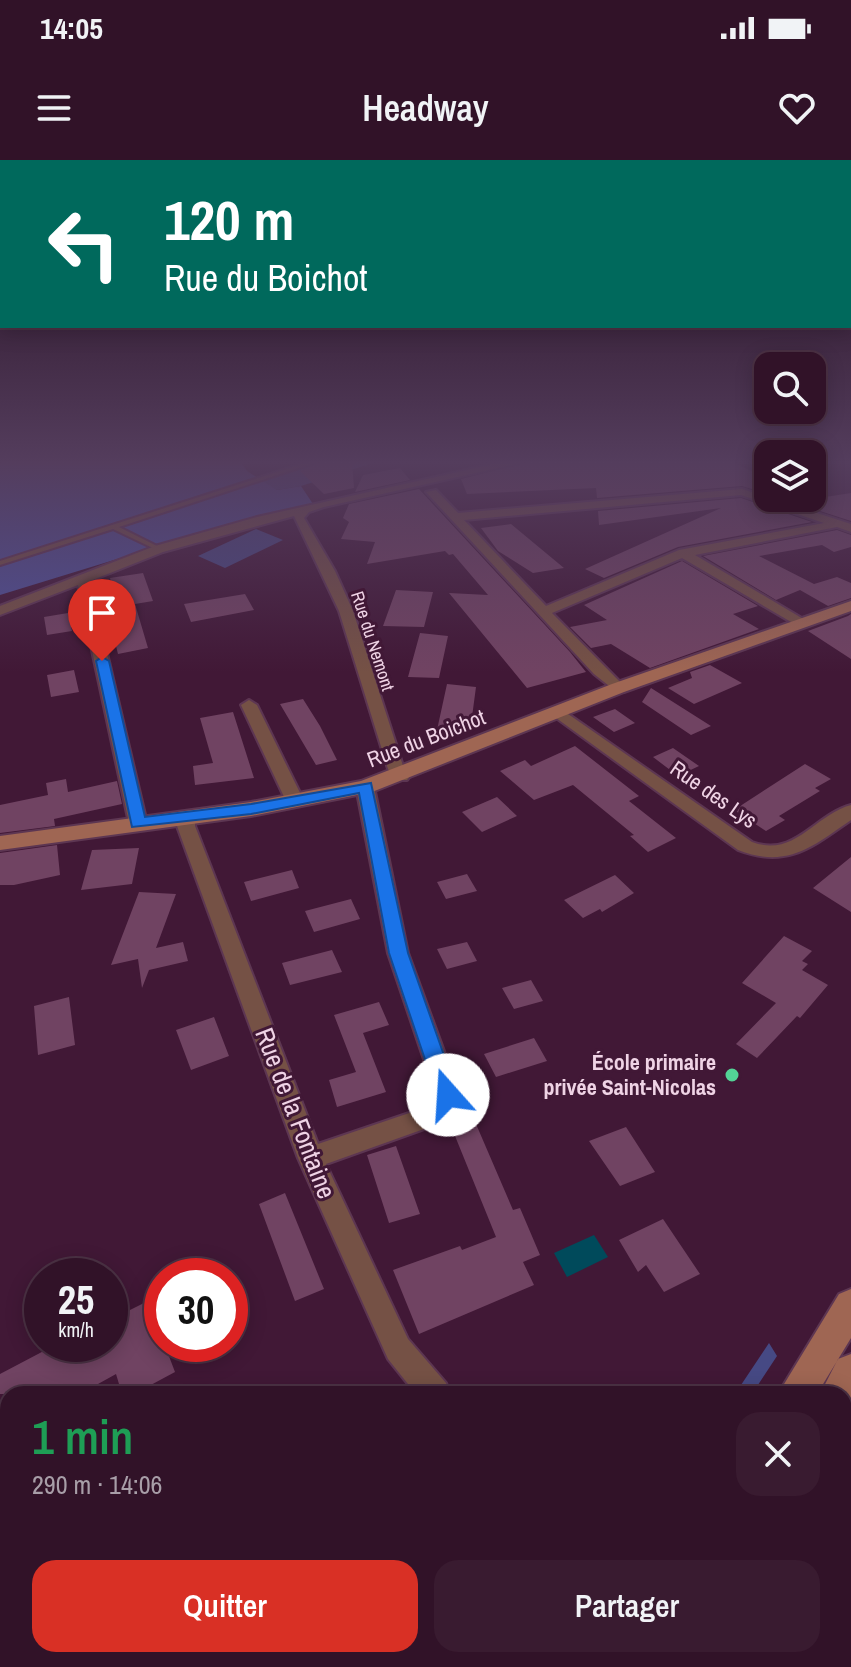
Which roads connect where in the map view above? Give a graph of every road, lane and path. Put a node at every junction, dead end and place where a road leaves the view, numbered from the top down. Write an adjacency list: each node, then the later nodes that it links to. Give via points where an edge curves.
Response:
1 (97, 531): 9 (lane)
2 (124, 531): 7 (lane)
3 (219, 531): 7 (street)
4 (305, 531): 18 (street, Rue du Nemont, via 346,611)
5 (467, 531): 13 (street)
6 (794, 531): 8 (street)
7 (159, 549): 10 (street)
8 (683, 553): 13 (street); 14 (street)
9 (0, 563)
10 (83, 579): 12 (street); 23 (street)
11 (851, 606): 14 (street, Rue du Boichot)
12 (0, 611)
13 (543, 612): 15 (street)
14 (803, 623): 15 (street, Rue du Boichot)
15 (618, 688): 17 (street, Rue du Boichot)
16 (249, 705): 20 (street)
17 (558, 712): 18 (street, Rue du Boichot); 21 (street, Rue des Lys, via 758,852 785,853)
18 (401, 776): 19 (street, Rue du Boichot)
19 (365, 787): 20 (street, Rue du Boichot); 25 (street, via 398,953 448,1095 429,1117)
20 (295, 801): 22 (street, Rue du Boichot)
21 (851, 811)
22 (186, 818): 23 (street, Rue du Boichot); 25 (street, Rue de la Fontaine)
23 (138, 823): 24 (street, Rue du Boichot)
24 (0, 843)
25 (311, 1158): 27 (street, Rue de la Fontaine, via 398,1349)
26 (851, 1306): 28 (street)
27 (428, 1386)
28 (801, 1386)

